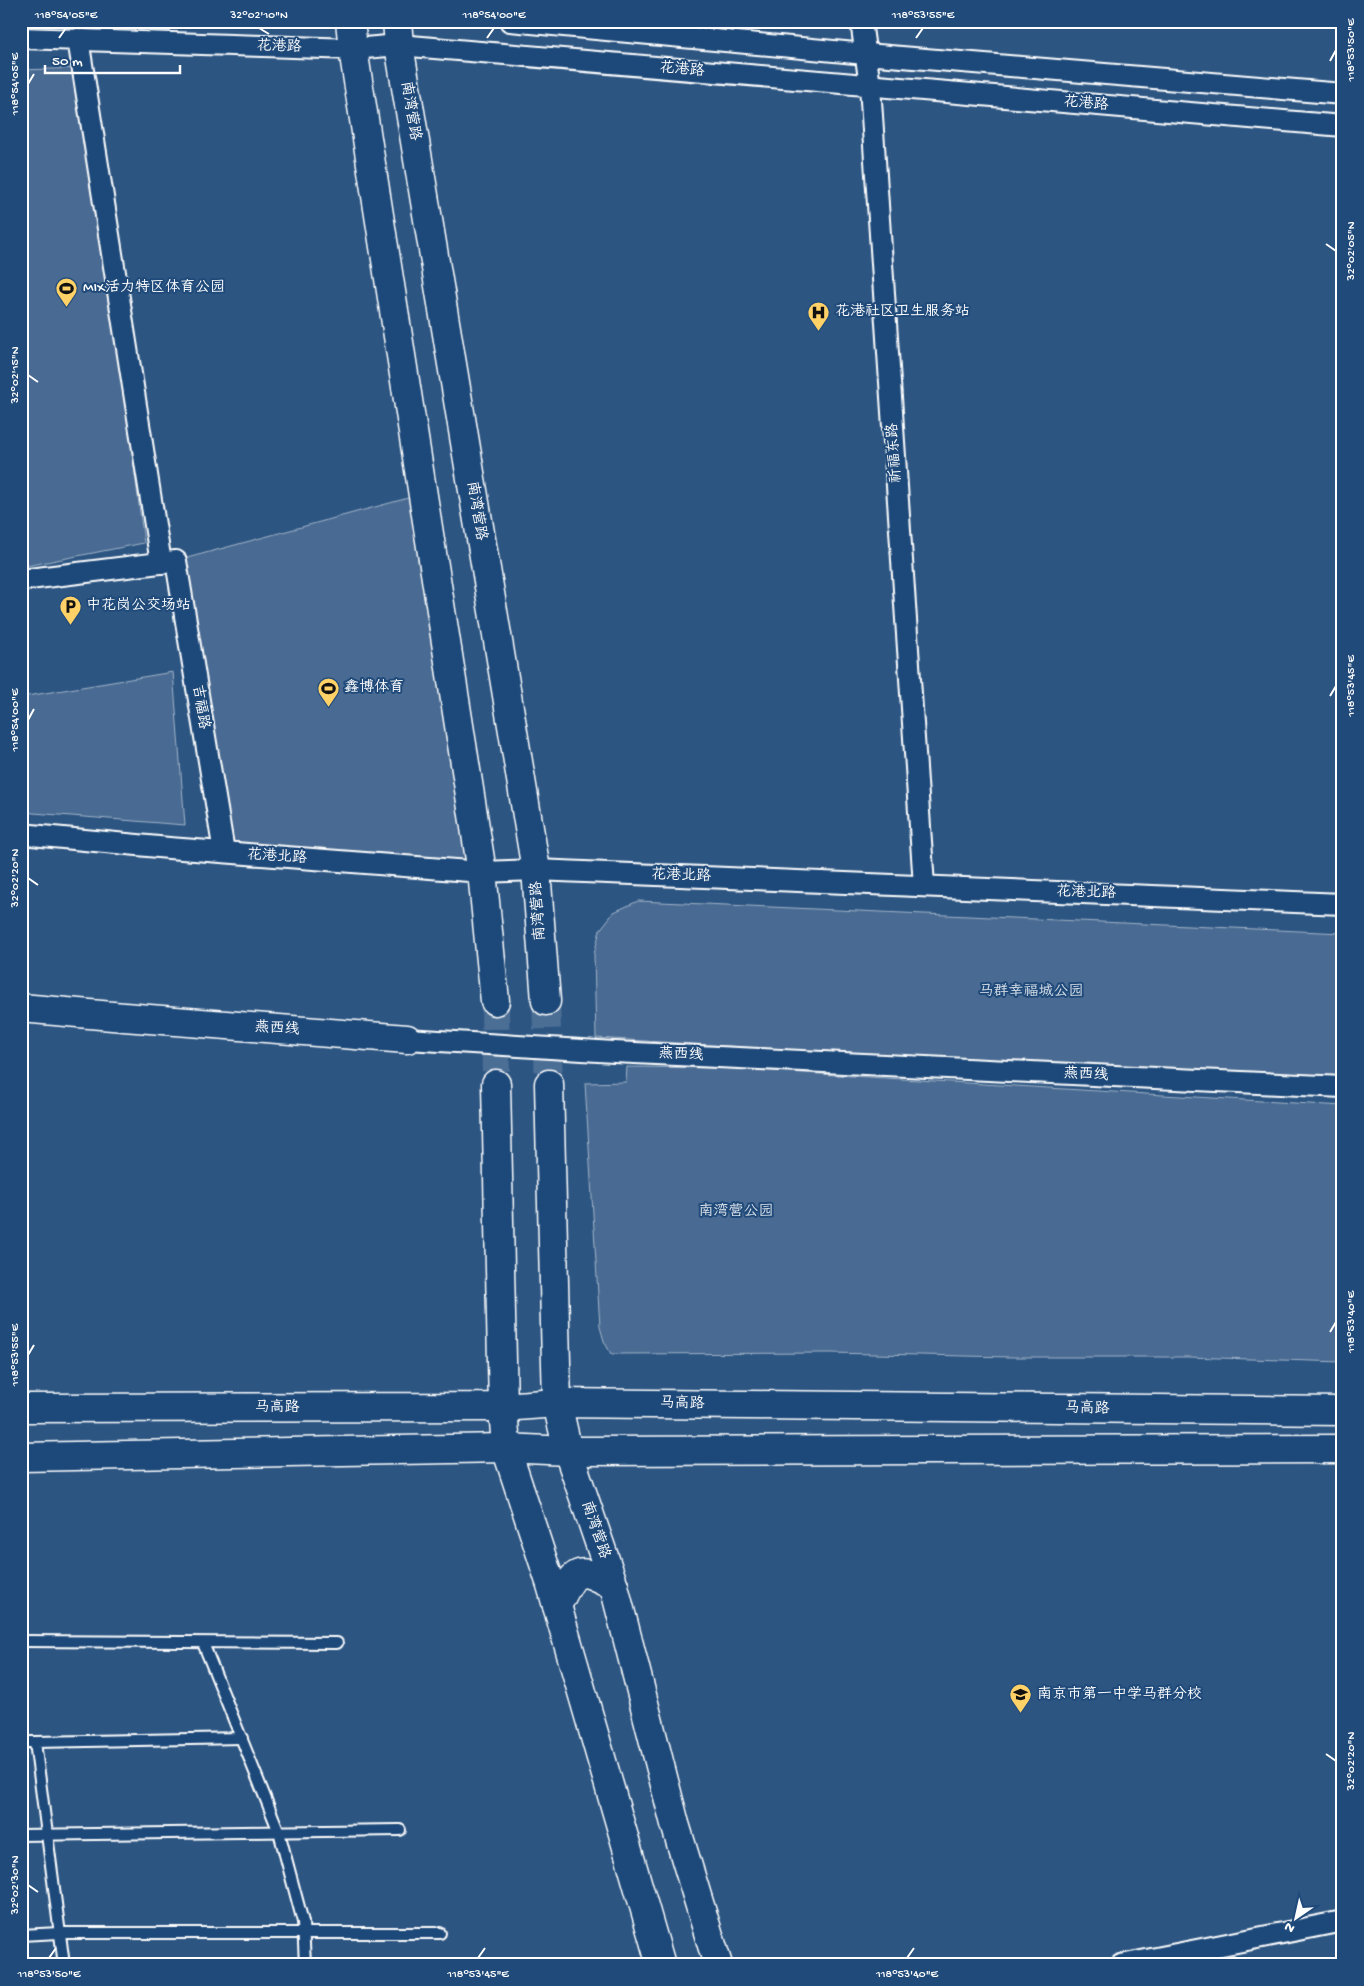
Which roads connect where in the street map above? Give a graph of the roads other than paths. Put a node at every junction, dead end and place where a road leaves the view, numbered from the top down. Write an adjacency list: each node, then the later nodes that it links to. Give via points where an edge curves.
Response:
1 (350, 21): 7 (main road)
2 (510, 21): 8 (street)
3 (861, 21): 8 (street, 祈福东路)
4 (398, 33): 7 (street, 花港路); 9 (street, 花港路); 16 (main road, 南湾营路)
5 (21, 38): 6 (street, 花港路)
6 (78, 40): 7 (street, 花港路); 12 (street, 吉福路)
7 (352, 50): 17 (main road)
8 (866, 54): 9 (street, 祈福东路); 10 (street)
9 (870, 86): 11 (street, 花港路); 18 (street, 祈福东路)
10 (1343, 94)
11 (1343, 126)
12 (169, 562): 13 (street); 15 (street, 吉福路)
13 (21, 580)
14 (21, 834): 15 (street, 花港北路)
15 (224, 852): 17 (street, 花港北路)
16 (536, 870): 17 (street, 花港北路); 18 (street, 花港北路); 21 (main road, 南湾营路)
17 (482, 872): 20 (main road)
18 (924, 886): 19 (street, 花港北路)
19 (1343, 904)
20 (494, 1001)
21 (546, 1001)
22 (21, 1008): 23 (main road, 燕西线)
23 (407, 1039): 26 (street, 燕西线)
24 (496, 1084): 28 (main road)
25 (549, 1084): 27 (main road, 南湾营路)
26 (1343, 1087)
27 (557, 1403): 28 (main road, 马高路); 30 (main road, 马高路); 33 (main road, 南湾营路)
28 (503, 1407): 29 (main road, 马高路); 31 (main road)
29 (21, 1408)
30 (1343, 1411)
31 (506, 1448): 33 (main road); 34 (main road); 36 (main road)
32 (1343, 1449): 33 (main road)
33 (568, 1451): 35 (main road, 南湾营路)
34 (21, 1457)
35 (614, 1586): 36 (main road, via 586,1572 576,1574); 55 (main road, 南湾营路, via 675,1824)
36 (557, 1606): 54 (main road)
37 (21, 1642): 38 (lane)
38 (203, 1643): 39 (lane); 40 (lane)
39 (337, 1644)
40 (242, 1738): 42 (lane); 44 (lane)
41 (21, 1742): 42 (lane)
42 (35, 1742): 45 (lane)
43 (400, 1830): 44 (lane)
44 (279, 1832): 45 (lane); 50 (lane)
45 (46, 1834): 46 (lane); 48 (lane)
46 (21, 1835)
47 (1343, 1922): 56 (street)
48 (59, 1933): 50 (lane); 51 (lane); 52 (lane)
49 (440, 1933): 50 (lane)
50 (304, 1934): 53 (lane)
51 (21, 1935)
52 (64, 1965)
53 (305, 1965)
54 (660, 1965)
55 (718, 1965)
56 (1121, 1965)

